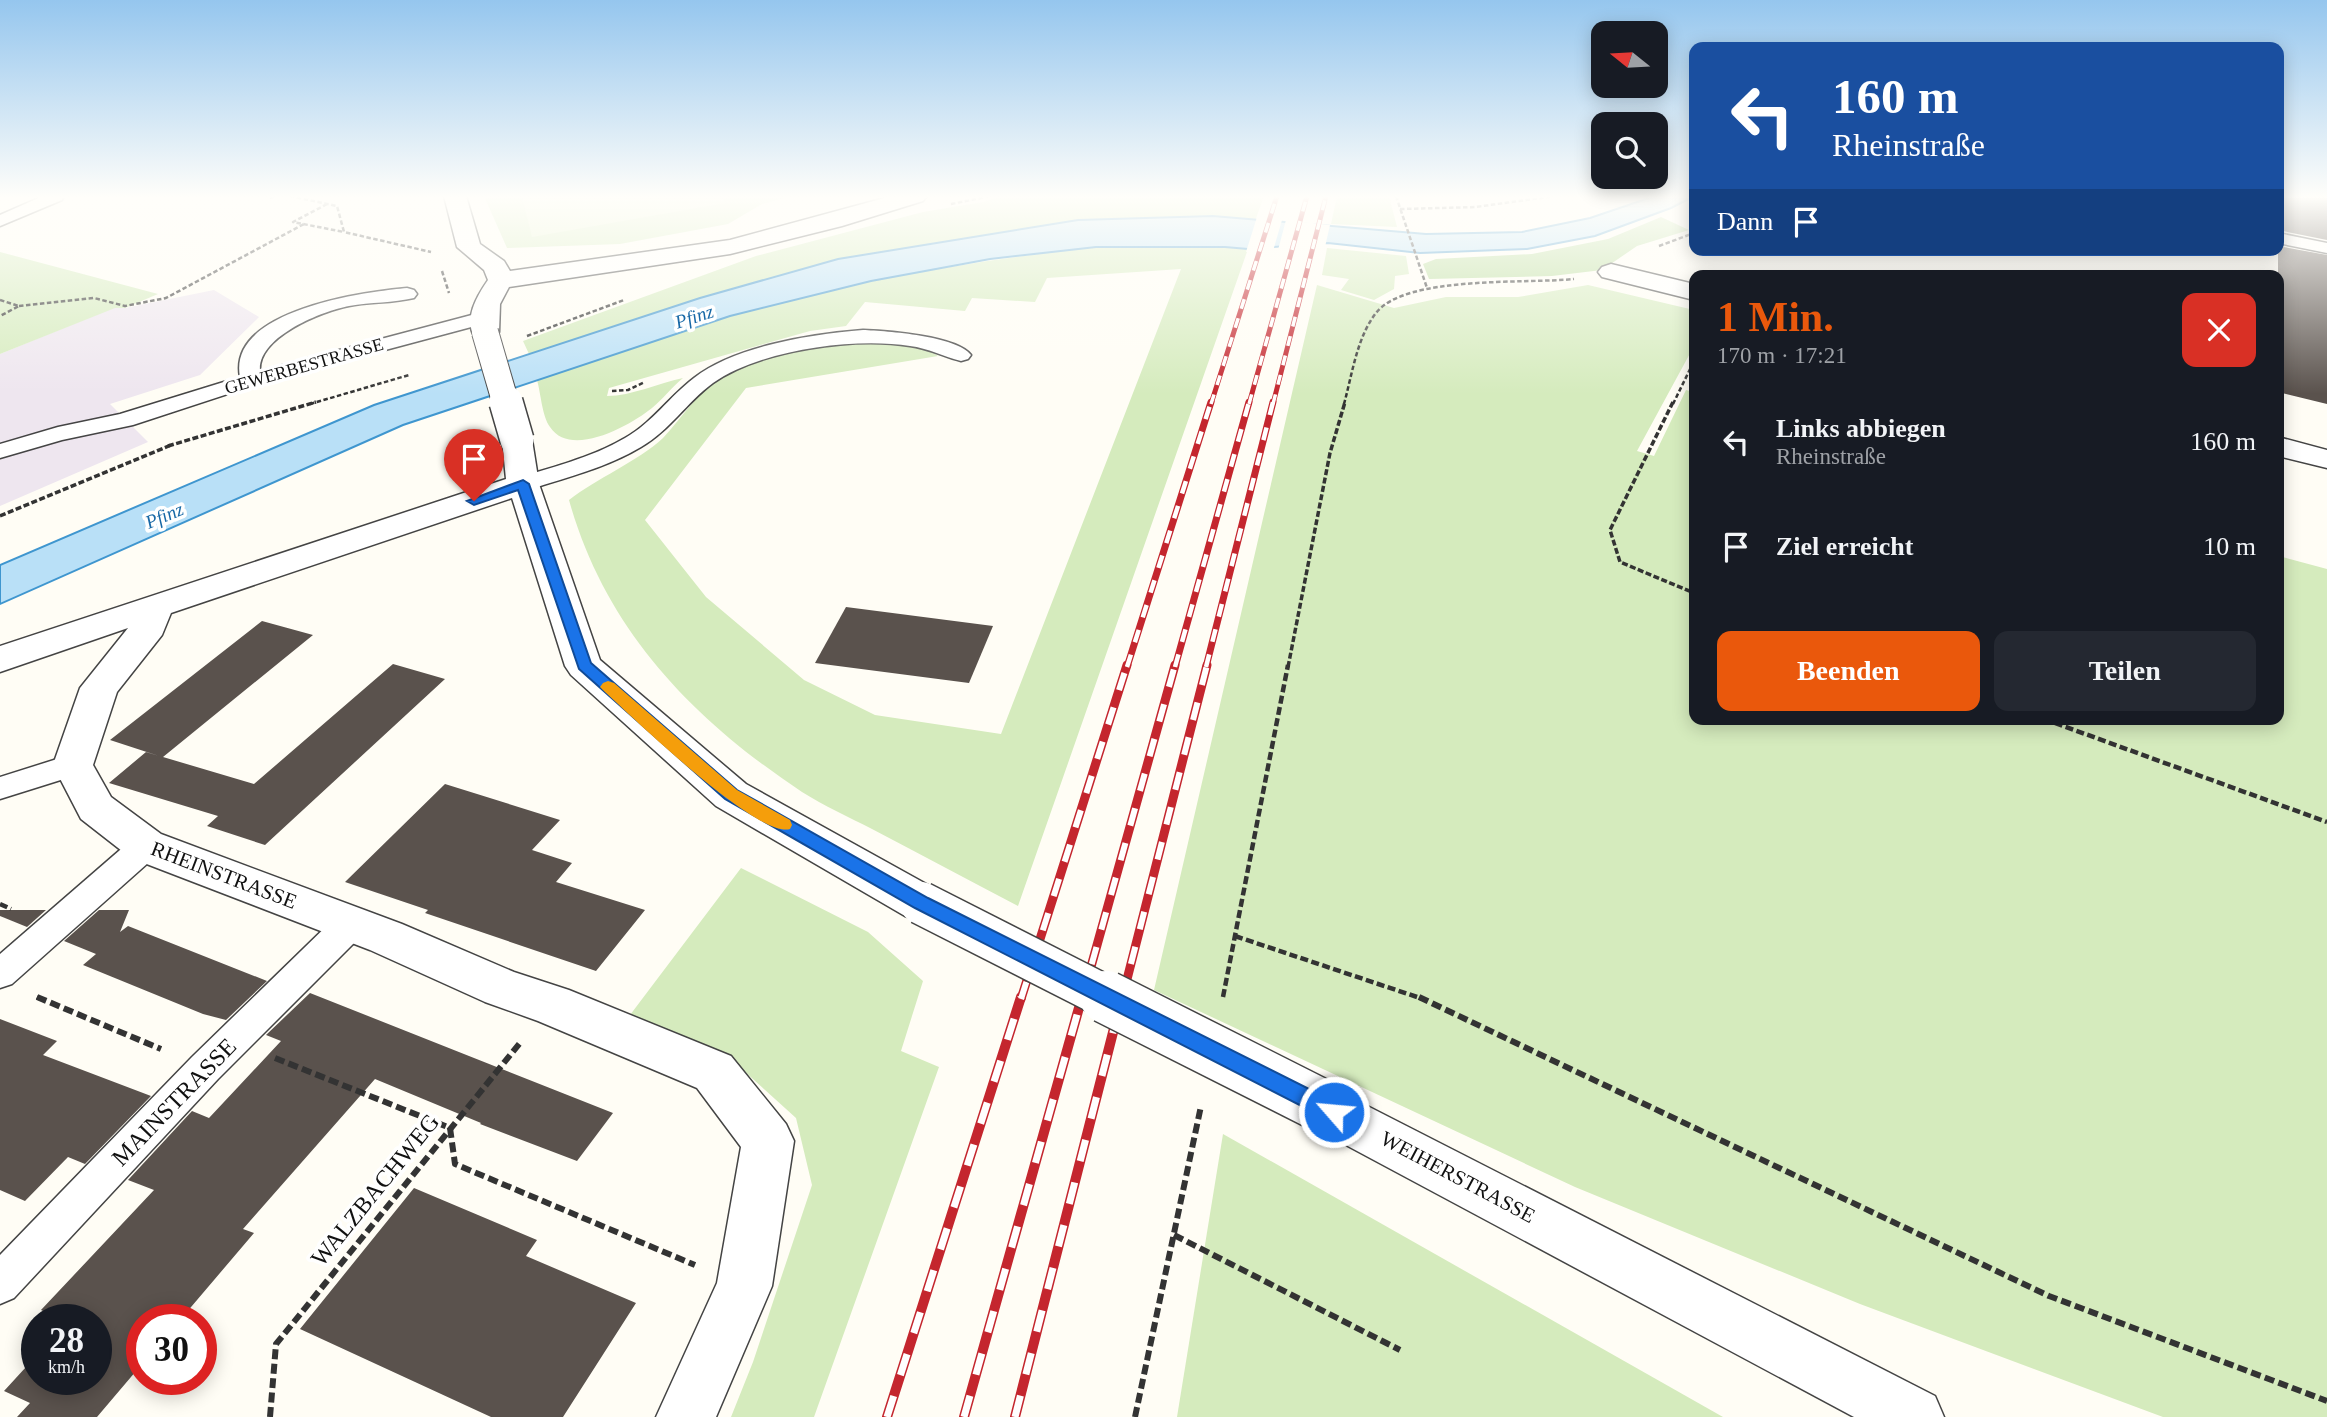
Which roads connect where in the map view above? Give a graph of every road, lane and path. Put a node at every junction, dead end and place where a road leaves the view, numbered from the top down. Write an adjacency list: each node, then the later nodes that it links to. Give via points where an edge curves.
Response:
1 (233, 262): 12 (path, via 166,298 125,306 93,298)
2 (490, 262): 7 (street)
3 (625, 262): 7 (street)
4 (1417, 262): 8 (path)
5 (440, 264): 14 (path)
6 (1611, 272): 8 (path, via 1557,282); 9 (street)
7 (502, 280): 14 (street)
8 (1427, 288): 33 (path, via 1385,303 1362,343 1330,453)
9 (1689, 291)
10 (407, 294): 18 (lane, via 340,302 288,323 253,350 248,364)
11 (0, 300): 12 (path)
12 (19, 306): 13 (path)
13 (0, 316)
14 (476, 325): 18 (lane, GEWERBESTRASSE); 22 (street, WEIHERSTRASSE, bridge, via 517,440)
15 (961, 355): 22 (lane, via 936,343 878,335 819,340 779,350 707,378 636,442)
16 (1689, 371): 24 (path, via 1610,530 1620,562)
17 (414, 374): 23 (path, via 168,446)
18 (251, 380): 20 (lane, GEWERBESTRASSE, via 125,421)
19 (2284, 448): 21 (street)
20 (0, 451)
21 (2327, 459)
22 (523, 484): 25 (street); 47 (street, WEIHERSTRASSE, bridge, via 584,666 731,795 921,903 1334,1112)
23 (0, 516)
24 (1689, 591)
25 (155, 606): 26 (street); 28 (street, via 149,627 99,688)
26 (0, 659)
27 (2060, 725): 30 (path)
28 (73, 765): 29 (lane); 31 (street, RHEINSTRASSE, via 96,808)
29 (0, 788)
30 (2327, 822)
31 (146, 846): 32 (street, RHEINSTRASSE); 34 (lane)
32 (351, 923): 36 (street, RHEINSTRASSE); 40 (lane, MAINSTRASSE, via 205,1068)
33 (1235, 936): 35 (path); 43 (path, via 1411,993 2049,1296)
34 (0, 974)
35 (1222, 1002)
36 (552, 1005): 38 (path, WALZBACHWEG); 41 (street, RHEINSTRASSE, via 714,1072 768,1141)
37 (1203, 1093): 39 (path)
38 (450, 1128): 41 (path, via 455,1164); 44 (path, WALZBACHWEG, via 276,1344)
39 (1174, 1235): 42 (path); 46 (path)
40 (0, 1284)
41 (744, 1286): 45 (street, RHEINSTRASSE)
42 (1400, 1349)
43 (2327, 1401)
44 (270, 1417)
45 (686, 1417)
46 (1135, 1417)
47 (1914, 1417)

